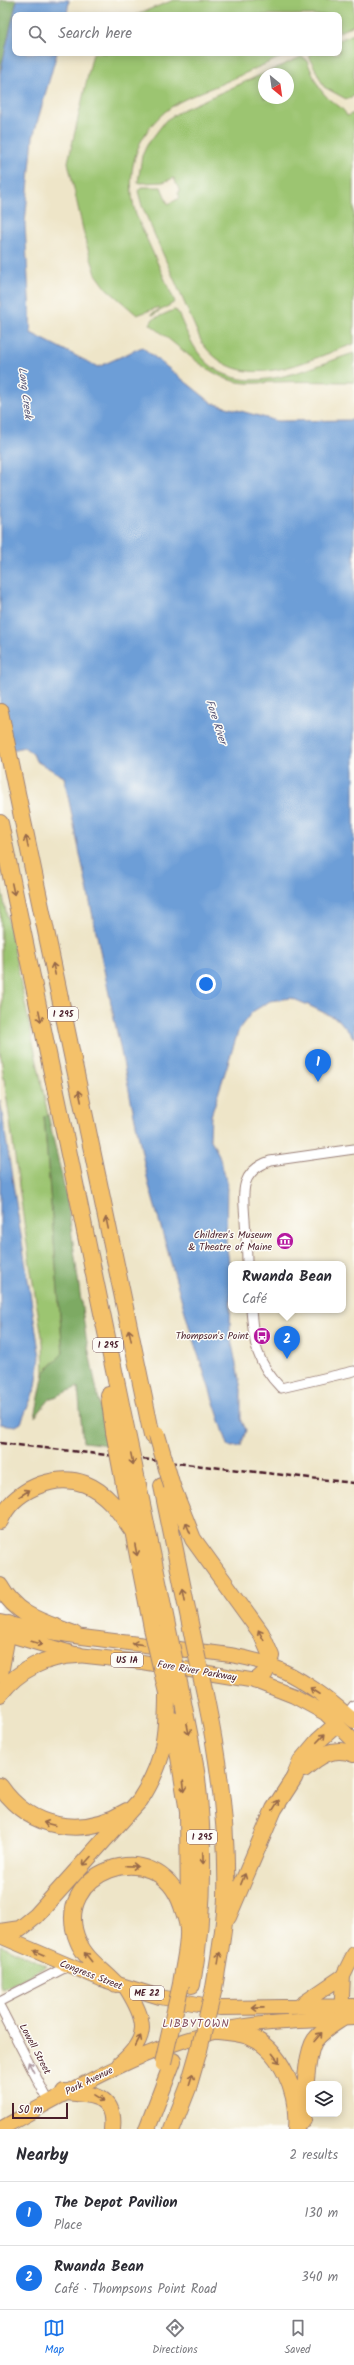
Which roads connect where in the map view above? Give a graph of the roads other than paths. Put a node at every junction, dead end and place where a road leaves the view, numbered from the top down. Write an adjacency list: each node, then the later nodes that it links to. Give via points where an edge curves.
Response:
1 (0, 712): 8 (highway, I 295, one-way to 1, bridge, via 138,1374)
2 (0, 823): 7 (highway, I 295, one-way to 7, bridge, via 89,1257)
3 (354, 1150): 4 (street, via 270,1161 250,1174 245,1183 242,1199)
4 (247, 1261)
5 (250, 1313): 6 (street, via 256,1350 266,1370 281,1388)
6 (354, 1371)
7 (131, 1484): 10 (highway, US 1A); 18 (highway, I 295, bridge, via 168,1630)
8 (167, 1486): 15 (highway, one-way to 8, via 271,1656 261,1633 193,1539); 26 (highway, I 295, one-way to 8, bridge, via 225,1822 220,1772 192,1633)
9 (0, 1521): 10 (highway, one-way to 10, via 11,1503 34,1487 72,1481 85,1484 102,1494 117,1508)
10 (132, 1530): 18 (highway, US 1A, one-way to 18, bridge, via 152,1628)
11 (0, 1586): 13 (highway, via 9,1601 24,1615)
12 (4, 1628): 13 (main road, Fore River Parkway); 14 (main road, Fore River Parkway / US 1A, one-way to 14); 16 (highway)
13 (74, 1634): 15 (main road, Fore River Parkway, one-way to 13, via 236,1656)
14 (78, 1655): 17 (main road, Fore River Parkway / US 1A, via 142,1662); 19 (highway, via 50,1658 32,1666 10,1682)
15 (268, 1664): 17 (highway, via 265,1673); 20 (main road, Fore River Parkway, one-way to 15, via 333,1702 292,1675)
16 (0, 1674)
17 (256, 1681): 20 (main road, Fore River Parkway, via 294,1696 325,1713)
18 (174, 1692): 25 (highway, US 1A, via 165,1744 152,1781); 27 (highway, one-way to 27, via 188,1812); 33 (highway, I 295, one-way to 33, via 197,1777 202,1829 202,1902)
19 (0, 1694)
20 (348, 1716): 21 (main road, Fore River Parkway); 23 (highway, one-way to 20, via 301,1761 318,1741)
21 (354, 1741)
22 (354, 1754): 23 (highway, via 339,1750 327,1752)
23 (294, 1778): 26 (highway, one-way to 23, via 274,1809)
24 (0, 1786): 25 (highway, US 1A, one-way to 24, via 110,1820 90,1826 69,1827 32,1817 14,1804)
25 (140, 1800): 28 (highway, one-way to 28, via 36,1916 20,1929)
26 (224, 1928): 44 (highway, I 295, one-way to 26, bridge, via 200,2050)
27 (188, 1929): 33 (highway); 34 (highway, one-way to 27, via 88,1957 74,1930 75,1907 84,1888 93,1878 112,1868 138,1866 150,1869 176,1891)
28 (0, 1932)
29 (0, 1936): 31 (main road, Congress Street / ME 22, one-way to 29)
30 (354, 1954): 32 (main road)
31 (68, 1966): 34 (main road, Congress Street / ME 22); 35 (street)
32 (343, 1976): 37 (main road); 38 (main road)
33 (186, 1984): 40 (highway, bridge)
34 (121, 1986): 37 (main road, Congress Street / ME 22, one-way to 34, via 220,2008); 41 (main road, one-way to 34, via 128,2056 141,2035 142,2017)
35 (0, 2001)
36 (0, 2007): 43 (street, Lowell Street, one-way to 36)
37 (297, 2007): 38 (main road, Congress Street / ME 22)
38 (347, 2012): 39 (main road); 51 (highway, one-way to 38, via 308,2065 314,2042 323,2031)
39 (217, 2031): 40 (main road); 50 (highway, one-way to 50, via 250,2038 263,2044 276,2057 285,2072 292,2094)
40 (165, 2058): 41 (main road, Park Avenue); 47 (highway)
41 (112, 2070): 42 (main road, Park Avenue)
42 (64, 2092): 43 (main road, Park Avenue); 46 (highway, one-way to 46, via 92,2094 100,2098 111,2111)
43 (50, 2102): 45 (main road, Park Avenue)
44 (181, 2106): 48 (highway, I 295); 49 (highway)
45 (8, 2127)
46 (112, 2129)
47 (145, 2129)
48 (172, 2129)
49 (178, 2129)
50 (296, 2129)
51 (302, 2129)

